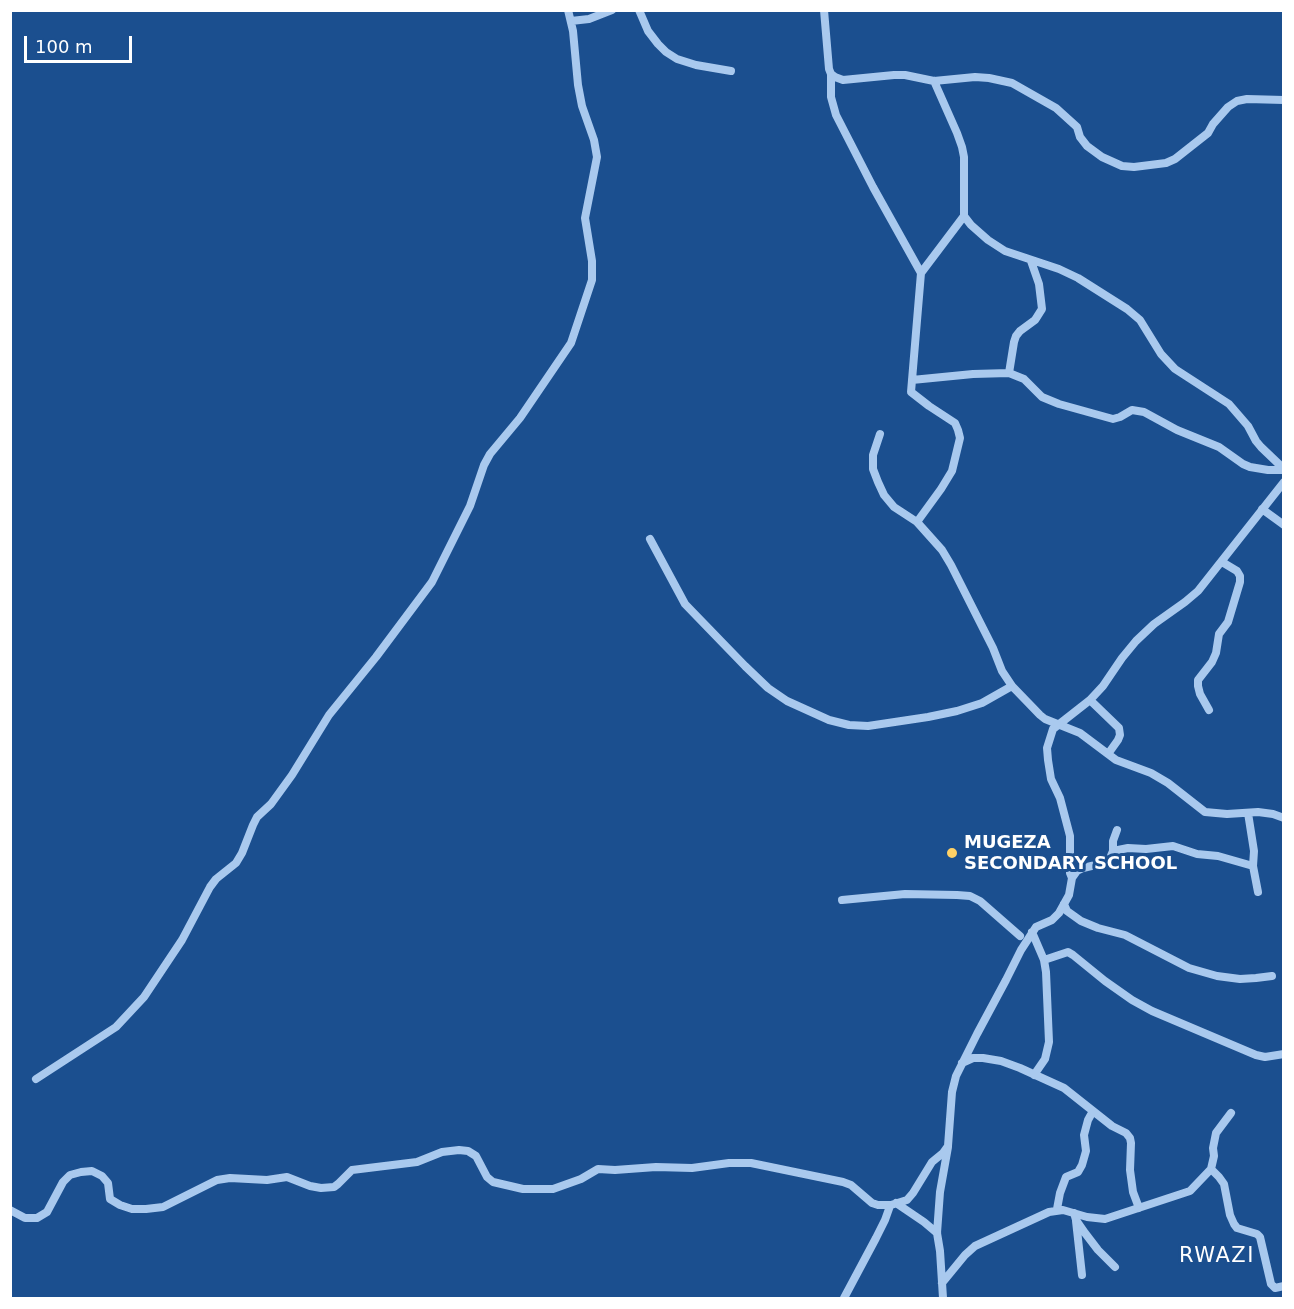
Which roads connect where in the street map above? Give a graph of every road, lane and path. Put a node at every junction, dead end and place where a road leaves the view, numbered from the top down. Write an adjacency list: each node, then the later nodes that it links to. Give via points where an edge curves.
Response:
1 (568, 10): 5 (street)
2 (612, 10): 5 (street)
3 (639, 10): 6 (street, via 648,31 666,51 696,65)
4 (824, 10): 7 (street)
5 (571, 21): 44 (street, via 582,106 597,157 585,218 592,280 572,343 490,454 470,506 432,582 329,715 271,804 257,817 236,863 210,887 182,940 144,997 116,1027)
6 (731, 71)
7 (831, 74): 8 (street, via 843,80 894,75); 12 (street, via 836,115)
8 (934, 81): 9 (street, via 975,77 1012,83 1068,117 1087,146 1114,163 1134,167 1166,163 1182,154 1237,101); 10 (street, via 962,147)
9 (1284, 100)
10 (964, 216): 11 (street, via 988,240); 12 (street)
11 (1031, 261): 13 (street, via 1042,309 1016,336); 16 (street, via 1078,278 1127,309 1140,320 1175,369 1229,404)
12 (921, 273): 14 (street)
13 (1009, 373): 14 (street); 16 (street, via 1024,379 1042,398 1068,408 1113,419 1132,410 1144,412 1219,447 1243,464)
14 (912, 380): 19 (street, via 911,392 955,423 960,438 952,471)
15 (880, 435): 19 (street, via 873,455 878,482 894,507)
16 (1284, 470)
17 (1284, 482): 18 (street)
18 (1262, 509): 20 (street); 22 (street)
19 (917, 522): 23 (street, via 951,565)
20 (1284, 525)
21 (650, 539): 23 (street, via 685,604 745,666 787,701 829,720 868,726 928,717 982,703)
22 (1222, 562): 24 (street, via 1198,591 1136,641); 25 (street, via 1237,571 1240,582 1228,622 1219,634 1216,653 1198,680)
23 (1012, 686): 26 (street, via 1040,715)
24 (1090, 700): 26 (street); 27 (street, via 1119,728 1118,740)
25 (1209, 710)
26 (1059, 724): 27 (street, via 1080,733); 33 (street, via 1053,729 1047,748 1048,760 1070,836)
27 (1108, 754): 28 (street, via 1168,783 1205,812)
28 (1248, 813): 29 (street); 32 (street)
29 (1284, 818)
30 (1117, 831): 31 (street)
31 (1113, 851): 32 (street, via 1173,846); 33 (street, via 1104,863 1083,868)
32 (1253, 866): 34 (street)
33 (1072, 878): 36 (street)
34 (1258, 892)
35 (842, 900): 38 (street, via 905,894 970,897)
36 (1064, 904): 37 (street, via 1052,920); 40 (street, via 1081,921 1125,935 1189,968 1217,976)
37 (1032, 932): 39 (street); 42 (street)
38 (1020, 936)
39 (1044, 960): 41 (street, via 1068,952 1104,981 1152,1011 1256,1055); 43 (street, via 1049,1042 1045,1059)
40 (1272, 976)
41 (1284, 1054)
42 (962, 1063): 43 (street, via 973,1058 993,1059); 47 (street, via 952,1092)
43 (1034, 1076): 45 (street, via 1064,1088)
44 (36, 1079)
45 (1093, 1111): 50 (street, via 1130,1138 1132,1186); 51 (street, via 1084,1135 1086,1151 1082,1165 1078,1172 1066,1177)
46 (1231, 1113): 48 (street, via 1215,1133)
47 (948, 1146): 49 (street, via 932,1162 907,1200); 54 (street)
48 (1211, 1169): 50 (street, via 1190,1191); 58 (street, via 1224,1184 1234,1224 1260,1237 1271,1284 1275,1288)
49 (893, 1204): 52 (street, via 873,1203 843,1182 751,1163 598,1169 553,1190 523,1189 493,1182 476,1156 459,1150 417,1161 352,1170 334,1187 310,1186 287,1177 217,1180 163,1207 146,1209 120,1205 110,1199 108,1183 102,1176 92,1171 81,1172 63,1182 47,1212 37,1218 25,1218); 54 (street); 59 (street)
50 (1139, 1208): 53 (street, via 1105,1219)
51 (1058, 1209): 53 (street); 57 (street, via 975,1246)
52 (10, 1210)
53 (1075, 1217): 55 (street); 56 (street)
54 (937, 1233): 57 (street)
55 (1115, 1267)
56 (1082, 1275)
57 (942, 1283): 60 (street)
58 (1284, 1286)
59 (844, 1299)
60 (943, 1299)

